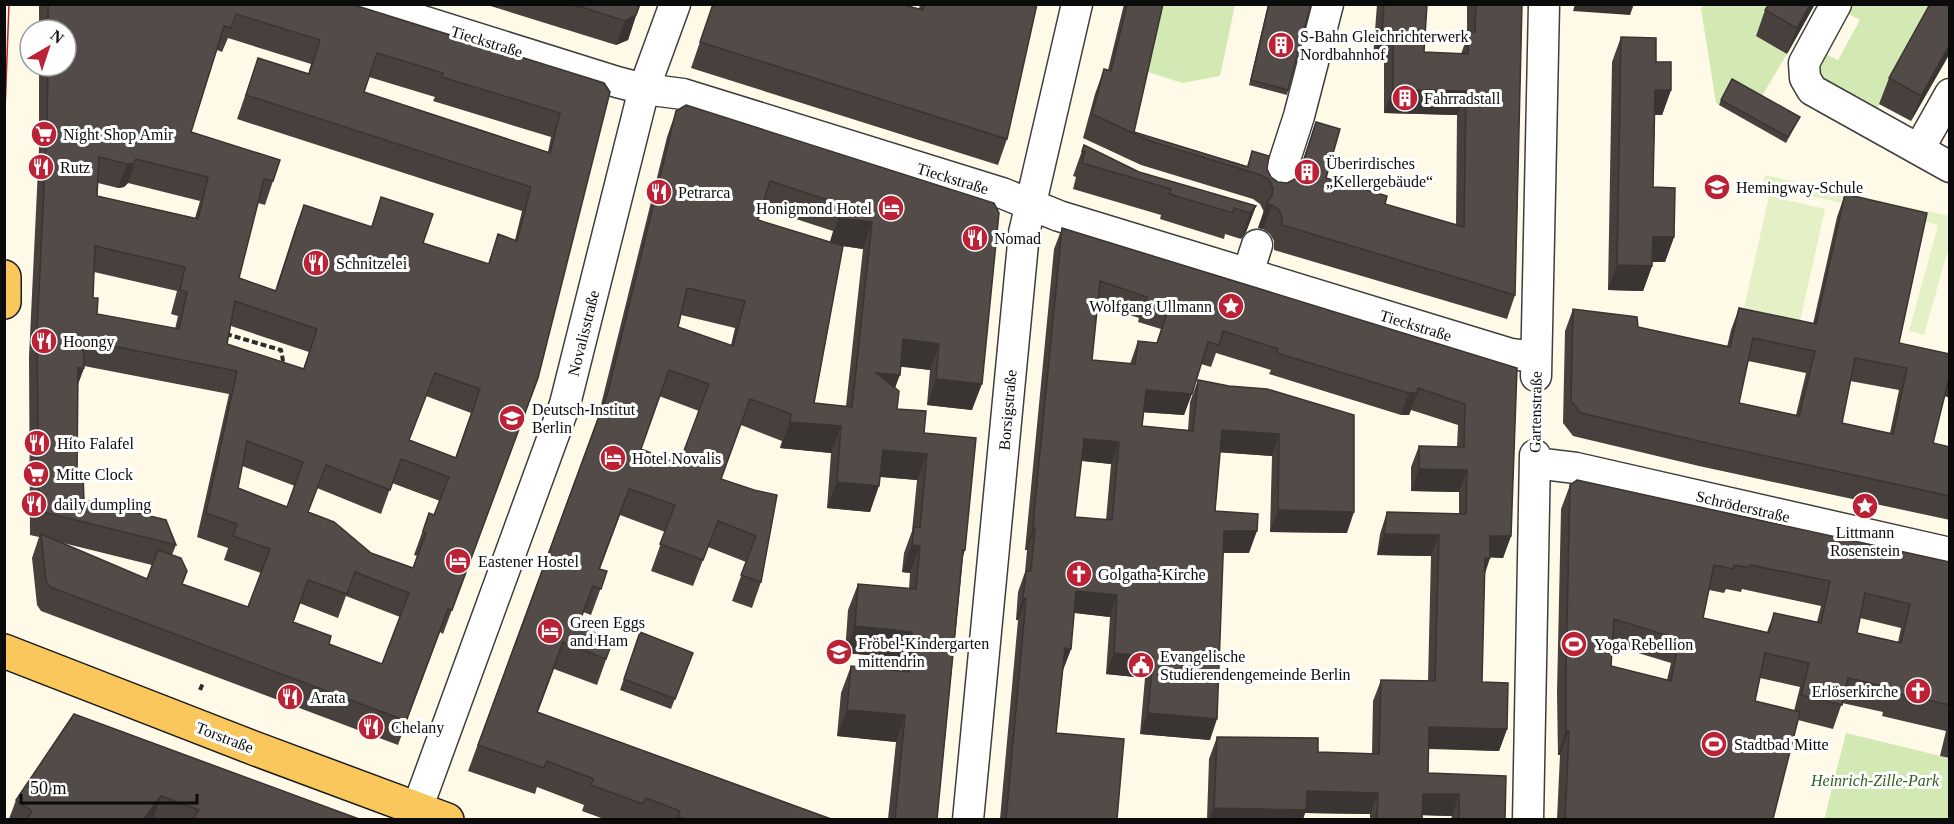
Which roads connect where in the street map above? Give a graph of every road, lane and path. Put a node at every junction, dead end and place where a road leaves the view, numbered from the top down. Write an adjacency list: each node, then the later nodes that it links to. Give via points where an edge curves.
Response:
1 (368, 4): 7 (street, Tieckstraße)
2 (675, 4): 7 (street, Novalisstraße)
3 (1077, 4): 12 (street, Borsigstraße)
4 (1328, 4): 11 (street)
5 (1544, 4): 18 (street, Gartenstraße)
6 (1836, 4): 9 (street, via 1804,63 1805,78 1812,90)
7 (644, 89): 12 (street, Tieckstraße, via 679,93); 25 (street, Novalisstraße, via 565,404)
8 (1950, 94): 9 (street)
9 (1919, 149): 10 (street)
10 (1950, 167)
11 (1275, 190)
12 (1031, 204): 14 (street, Tieckstraße); 27 (street, Borsigstraße, via 1024,233)
13 (1257, 245): 14 (street)
14 (1248, 273): 18 (street, Tieckstraße, via 1503,352)
15 (4, 277): 16 (main road)
16 (4, 302)
17 (225, 334): 19 (path, via 281,350)
18 (1536, 367): 20 (path, Gartenstraße)
19 (284, 370)
20 (1535, 459): 21 (street, Schröderstraße); 28 (street, Gartenstraße)
21 (1950, 553)
22 (4, 651): 25 (main road, Torstraße)
23 (203, 683): 24 (path)
24 (200, 690)
25 (417, 809): 26 (main road, Torstraße)
26 (447, 819)
27 (968, 819)
28 (1527, 819)

